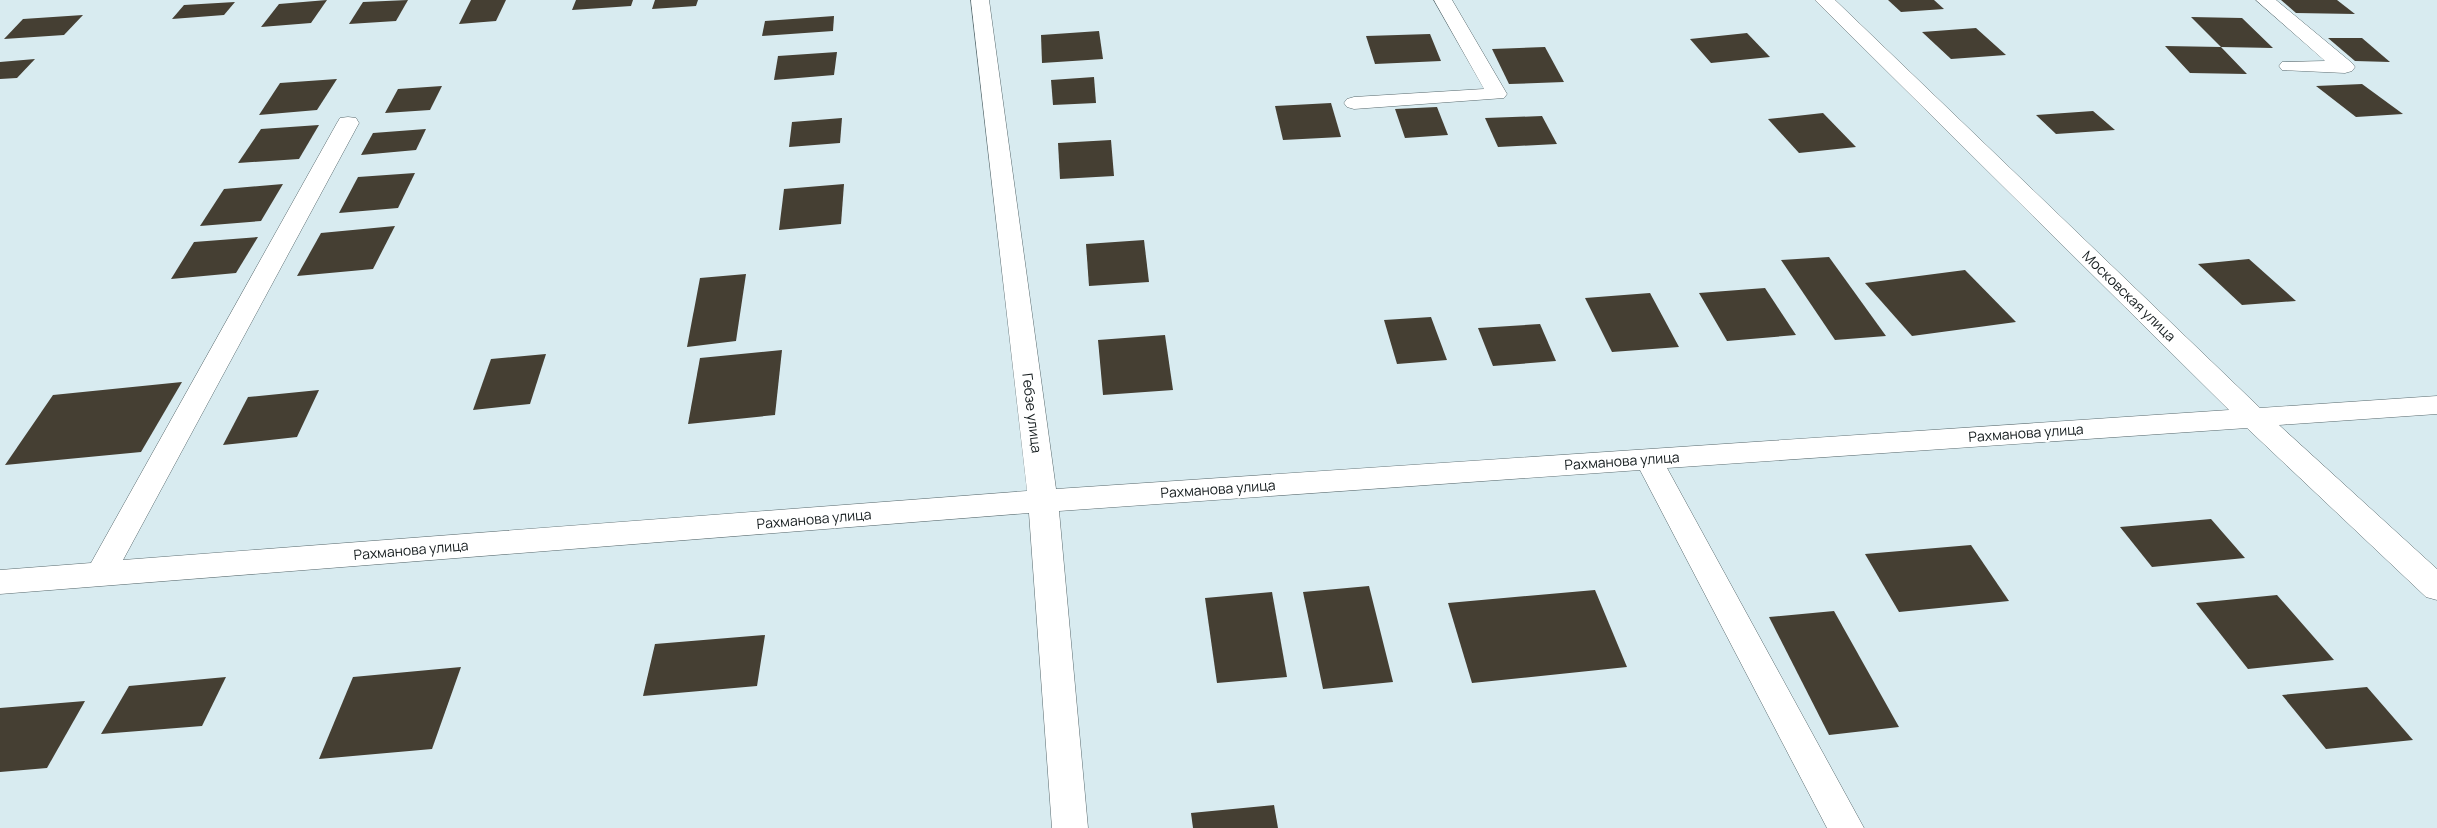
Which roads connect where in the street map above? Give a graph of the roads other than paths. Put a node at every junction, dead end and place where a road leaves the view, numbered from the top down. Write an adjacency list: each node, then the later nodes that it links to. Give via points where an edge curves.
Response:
1 (980, 0): 11 (street, Гебзе улица)
2 (1443, 0): 6 (street, via 1497,94)
3 (1824, 0): 9 (street, Московская улица)
4 (2265, 0): 5 (street, via 2345,67)
5 (2289, 66)
6 (1354, 104)
7 (348, 123): 12 (street)
8 (2437, 405): 9 (street, Рахманова улица)
9 (2253, 418): 10 (street, Рахманова улица); 14 (street, Московская улица)
10 (1648, 459): 11 (street, Рахманова улица); 16 (street)
11 (1043, 501): 12 (street, Рахманова улица); 15 (street, Гебзе улица)
12 (100, 575): 13 (street, Рахманова улица)
13 (0, 582)
14 (2437, 588)
15 (1070, 828)
16 (1846, 828)

